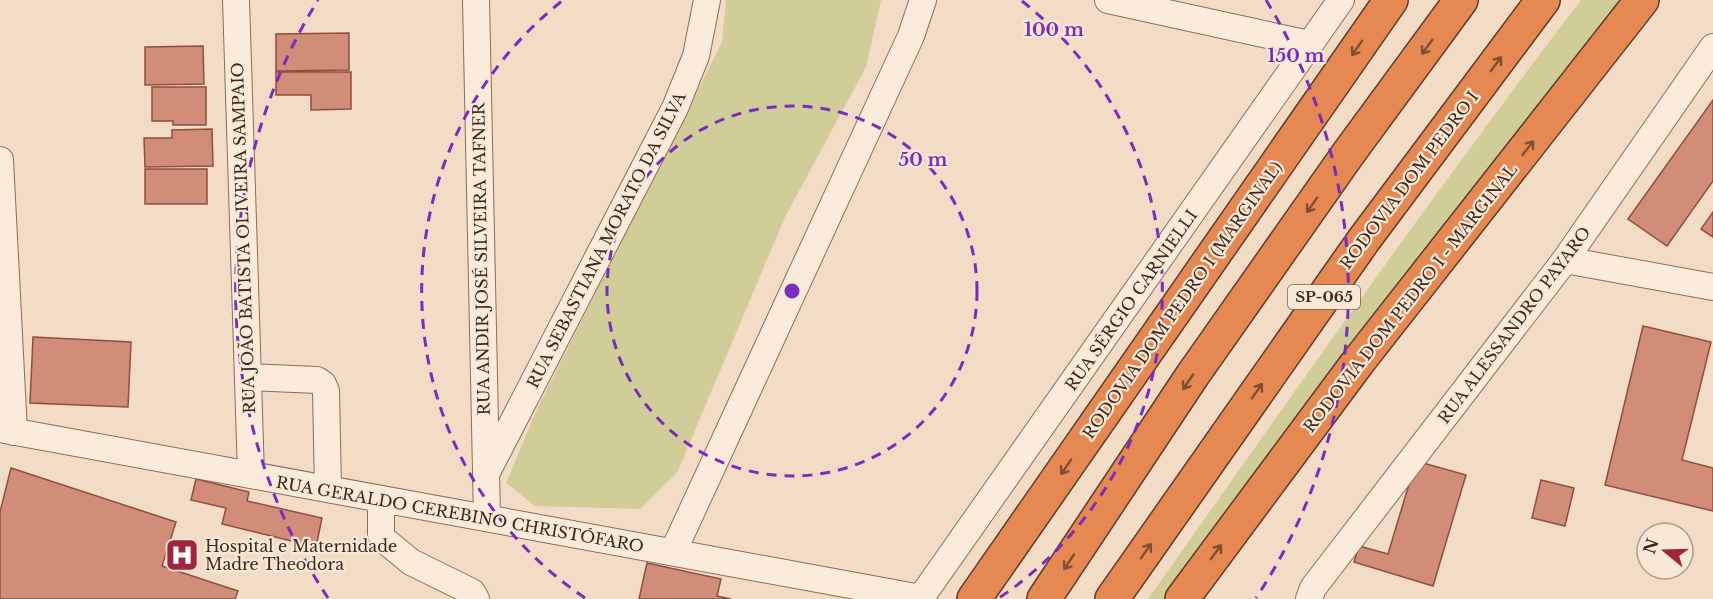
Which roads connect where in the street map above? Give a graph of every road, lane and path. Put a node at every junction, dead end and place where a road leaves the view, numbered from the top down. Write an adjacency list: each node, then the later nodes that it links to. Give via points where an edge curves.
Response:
1 (236, 0): 16 (street, RUA JOÃO BATISTA OLIVEIRA SAMPAIO)
2 (476, 0): 18 (street, RUA ANDIR JOSÉ SILVEIRA TAFNER)
3 (707, 0): 18 (street, RUA SEBASTIANA MORATO DA SILVA, via 696,56 675,108)
4 (923, 0): 23 (street, via 911,36)
5 (1108, 0): 11 (street)
6 (1341, 0): 11 (street, RUA SÉRGIO CARNIELLI)
7 (1391, 0): 26 (highway, RODOVIA DOM PEDRO I (MARGINAL), one-way to 26)
8 (1461, 0): 27 (highway, one-way to 27, via 1199,366)
9 (1543, 0): 28 (highway, RODOVIA DOM PEDRO I / SP-065, one-way to 9, via 1363,241)
10 (1642, 0): 29 (highway, RODOVIA DOM PEDRO I - MARGINAL, one-way to 10, via 1358,362)
11 (1309, 44): 24 (street, RUA SÉRGIO CARNIELLI)
12 (1713, 47): 14 (street, RUA ALESSANDRO PAYARO)
13 (0, 160): 17 (street)
14 (1565, 260): 15 (street); 30 (street, RUA ALESSANDRO PAYARO, via 1313,588)
15 (1713, 287)
16 (248, 377): 19 (street, RUA JOÃO BATISTA OLIVEIRA SAMPAIO); 20 (street, via 317,380 323,384)
17 (7, 431): 19 (street, RUA GERALDO CEREBINO CHRISTÓFARO)
18 (486, 474): 22 (street, RUA ANDIR JOSÉ SILVEIRA TAFNER)
19 (251, 475): 20 (street, RUA GERALDO CEREBINO CHRISTÓFARO)
20 (328, 489): 21 (street, RUA GERALDO CEREBINO CHRISTÓFARO)
21 (381, 499): 22 (street, RUA GERALDO CEREBINO CHRISTÓFARO); 25 (street, via 383,539 411,562 472,592)
22 (487, 518): 23 (street, RUA GERALDO CEREBINO CHRISTÓFARO)
23 (672, 552): 24 (street, RUA GERALDO CEREBINO CHRISTÓFARO)
24 (920, 598)
25 (476, 599)
26 (974, 599)
27 (1044, 599)
28 (1112, 599)
29 (1182, 599)
30 (1309, 599)

